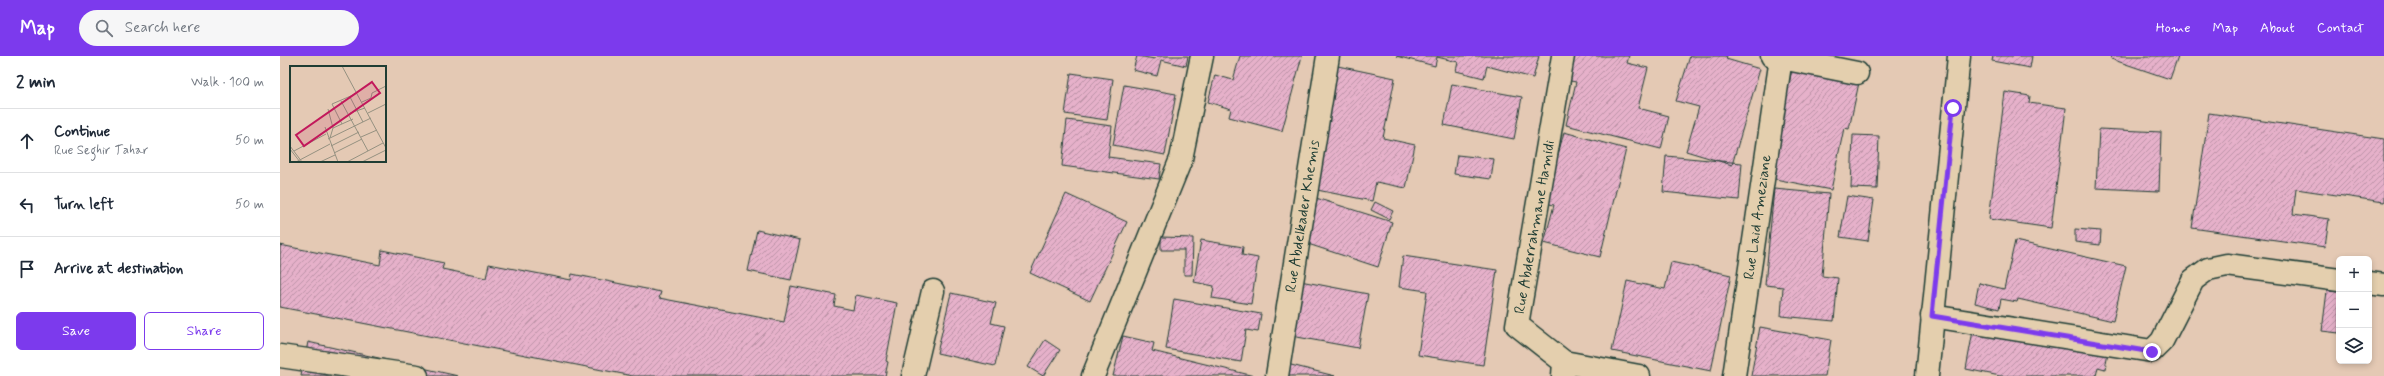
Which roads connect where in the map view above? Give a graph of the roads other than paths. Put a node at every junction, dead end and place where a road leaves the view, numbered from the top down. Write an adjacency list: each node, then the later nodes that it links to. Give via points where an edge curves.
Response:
1 (1202, 56): 16 (street, via 1181,159)
2 (1328, 56): 17 (street, Rue Abdelkader Khemis)
3 (1563, 56): 13 (street, Rue Abderrahmane Hamidi, via 1517,325)
4 (1959, 56): 11 (street)
5 (1777, 57): 6 (street); 19 (street, Rue Laid Ameziane)
6 (1857, 73)
7 (2336, 280): 11 (street, via 2227,265 2208,269 2192,280 2162,341 2152,352)
8 (2372, 283): 9 (street)
9 (2384, 285)
10 (933, 291): 15 (street)
11 (1932, 316): 20 (street)
12 (280, 356): 14 (street)
13 (1563, 369): 18 (street)
14 (417, 376)
15 (913, 376)
16 (1093, 376)
17 (1277, 376)
18 (1639, 376)
19 (1734, 376)
20 (1927, 376)

